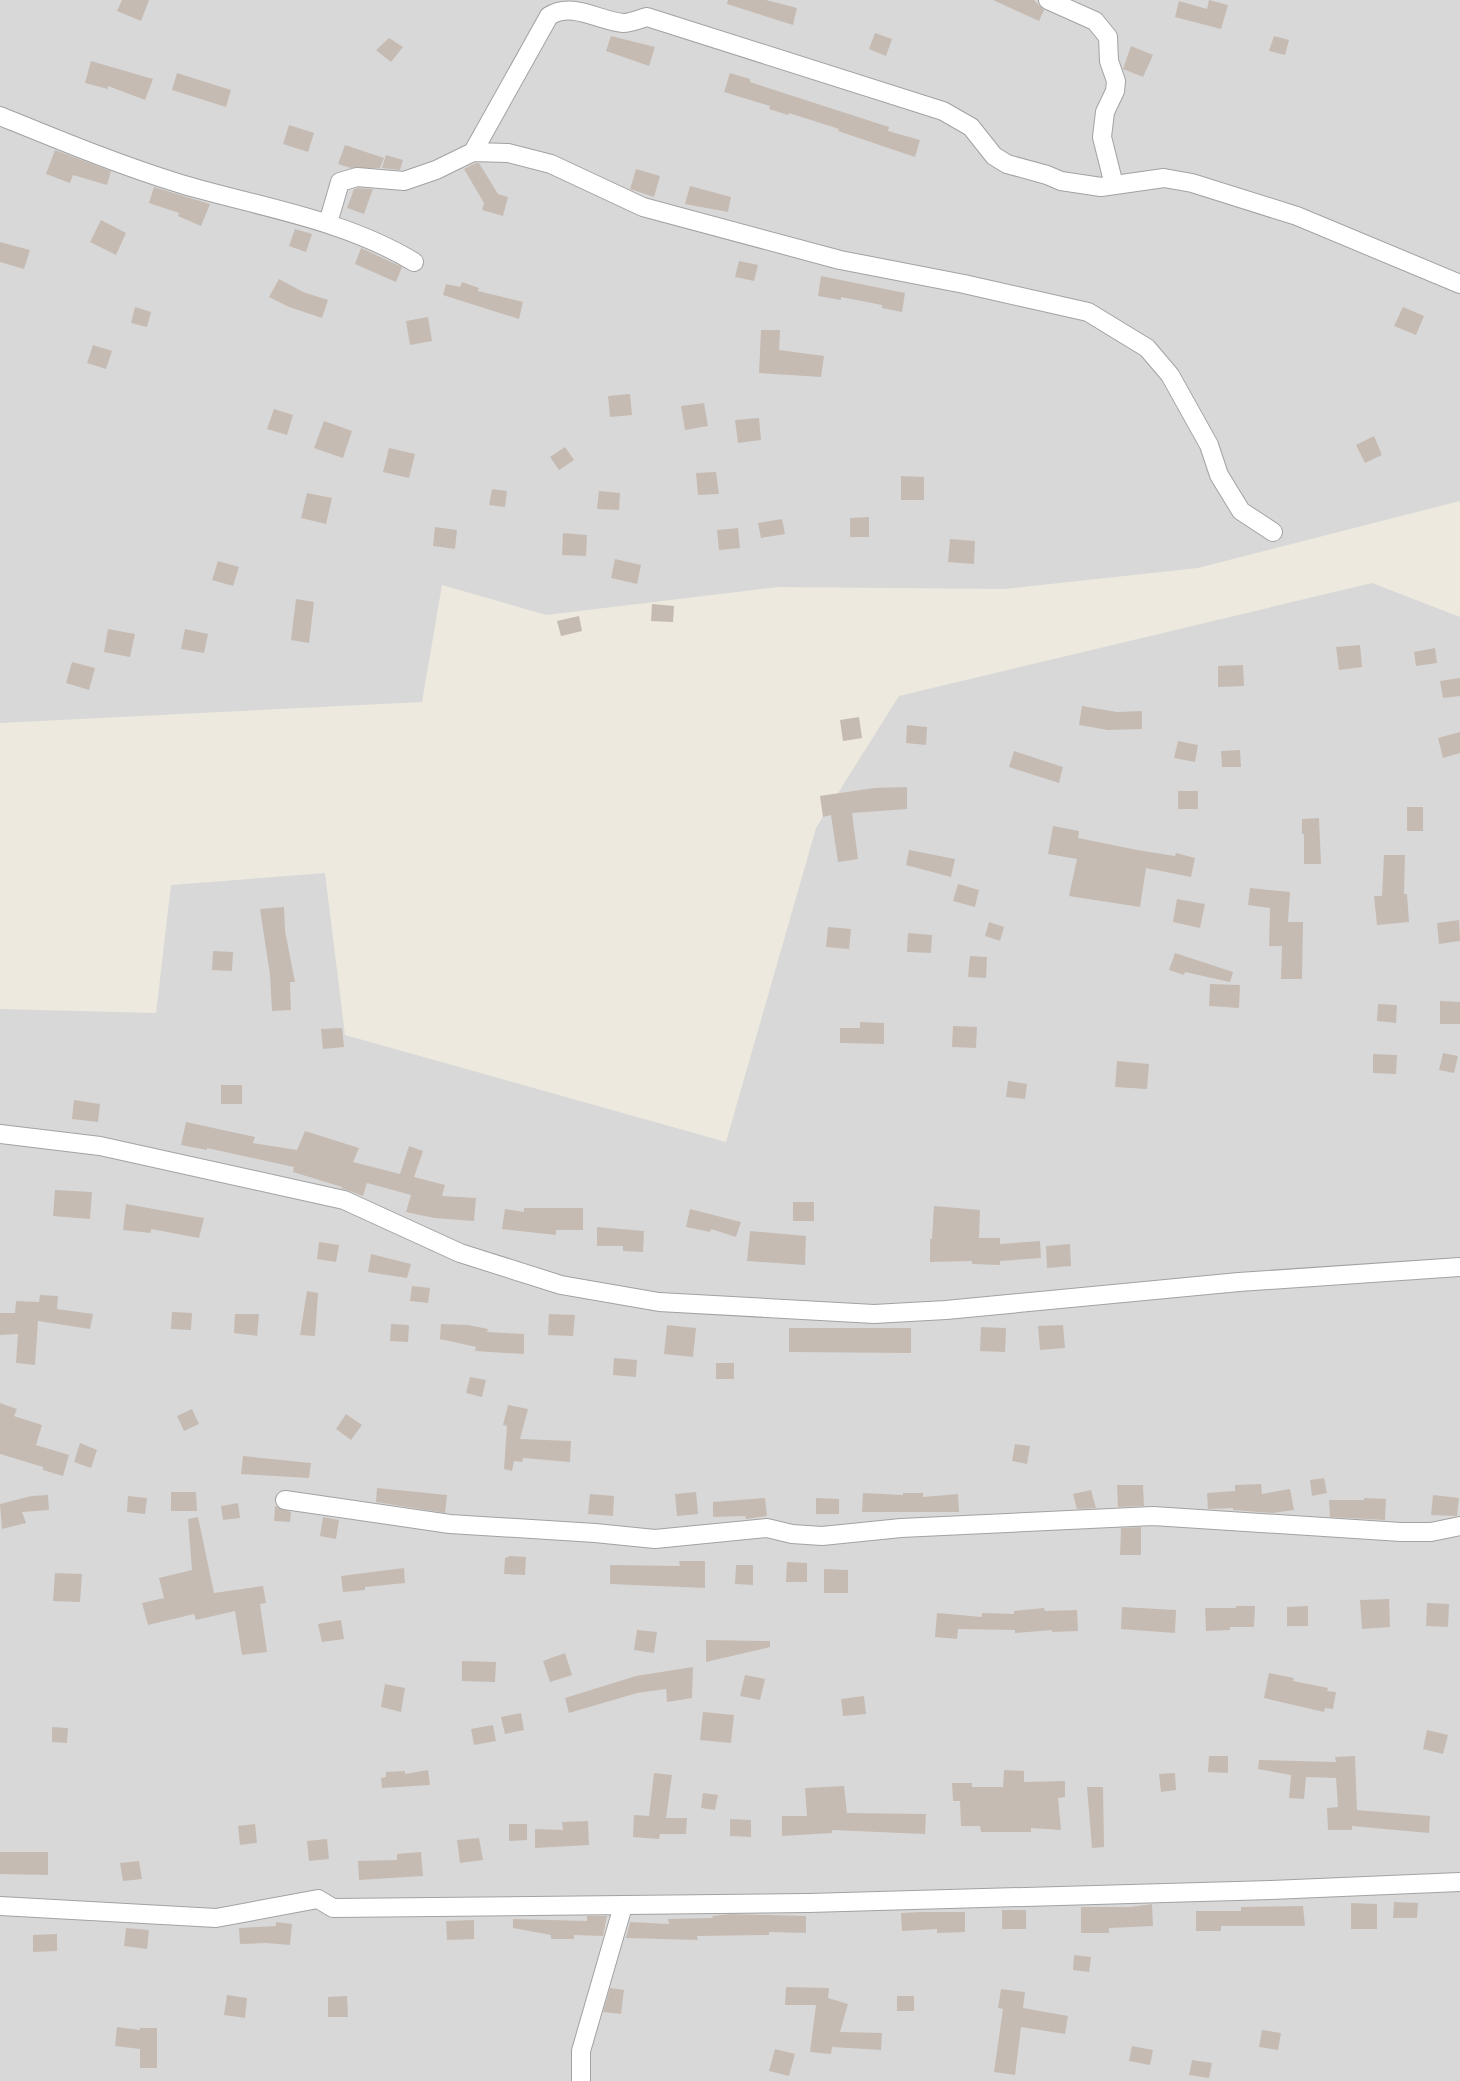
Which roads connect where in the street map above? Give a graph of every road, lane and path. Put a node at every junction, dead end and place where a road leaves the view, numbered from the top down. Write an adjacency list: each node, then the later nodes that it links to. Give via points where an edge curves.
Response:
1 (1048, 0): 4 (street, via 1095,21 1108,37 1109,60 1116,82 1105,112 1102,137)
2 (0, 116): 5 (street, via 80,149 180,183)
3 (472, 152): 4 (street, via 543,24 557,11 576,11 625,23 647,18 852,81 943,111 971,127 994,156 1007,164 1061,181 1101,187); 5 (street, via 404,181 357,178 340,182); 8 (street, via 508,153 550,164 643,208 840,260 1088,312 1147,348 1170,375 1210,445 1219,476 1241,511)
4 (1114, 185): 7 (street, via 1164,178 1192,183 1297,216)
5 (328, 223): 6 (street, via 396,251)
6 (414, 262)
7 (1460, 284)
8 (1273, 532)
9 (0, 1134): 10 (street, via 100,1146 344,1200 460,1253 561,1285 659,1302 874,1314 1239,1282)
10 (1460, 1267)
11 (285, 1500): 12 (street, via 450,1524 595,1532 655,1539 767,1528 822,1536 901,1528 1152,1516 1402,1532 1431,1532)
12 (1460, 1526)
13 (1460, 1882): 15 (street, via 1271,1890)
14 (0, 1906): 15 (street, via 216,1918 318,1900 333,1908)
15 (622, 1906): 16 (street, via 581,2052)
16 (581, 2081)

